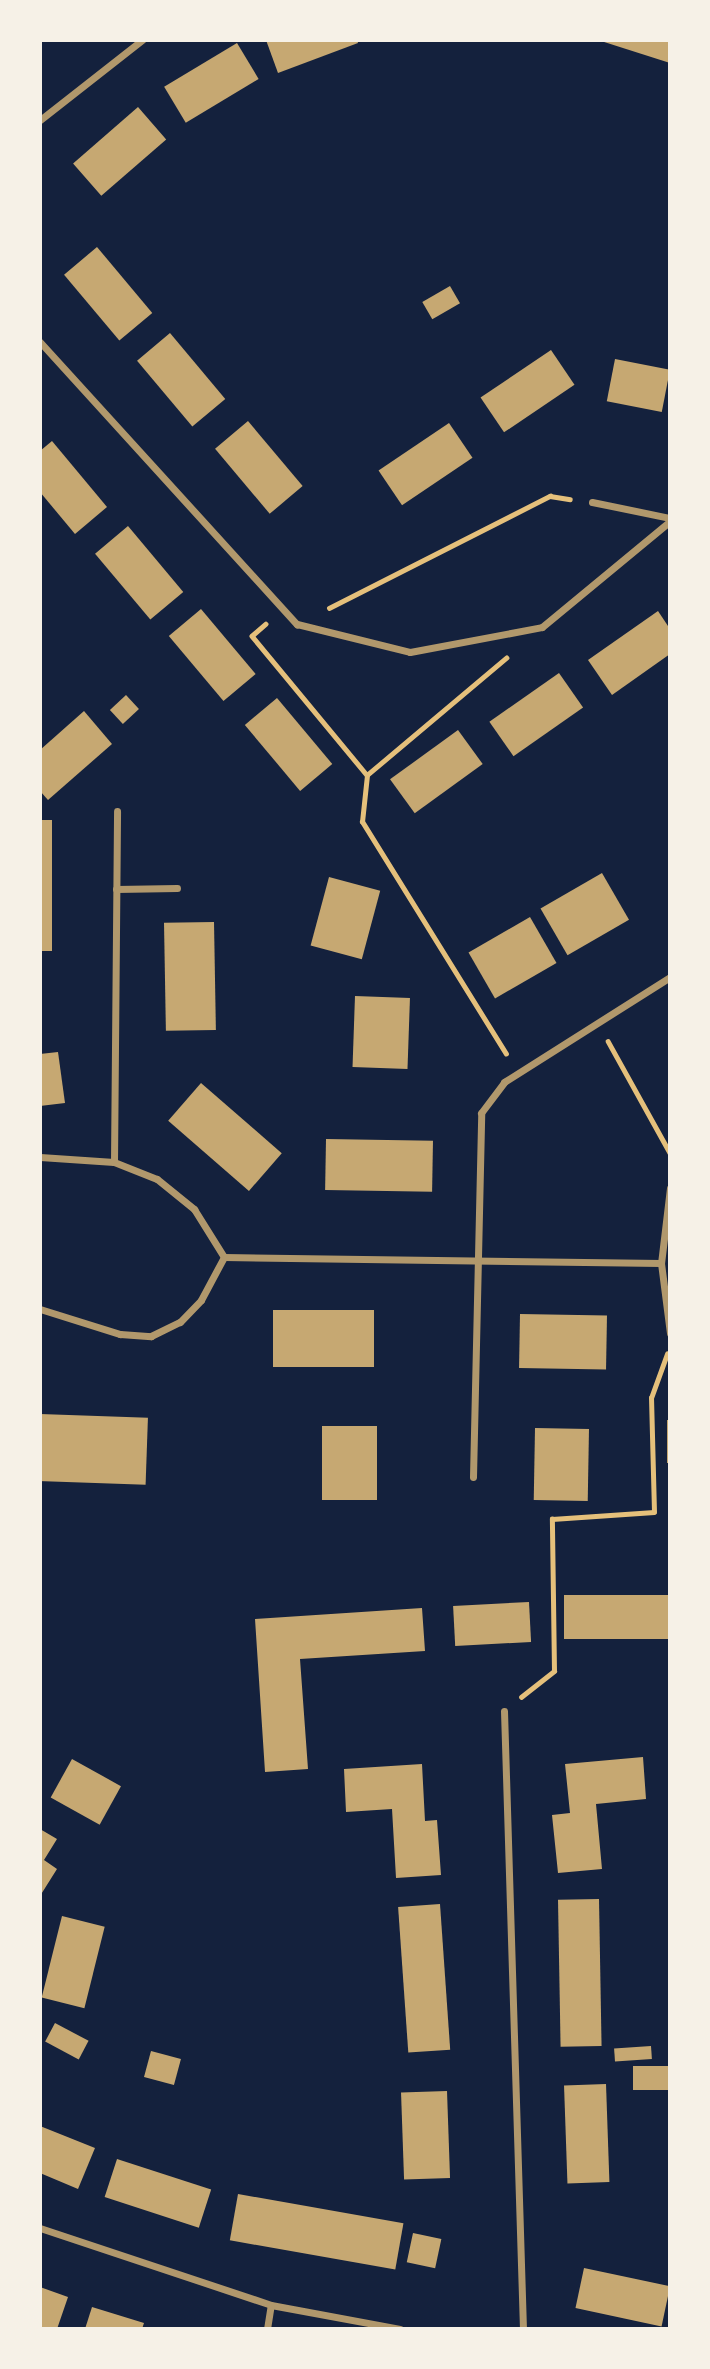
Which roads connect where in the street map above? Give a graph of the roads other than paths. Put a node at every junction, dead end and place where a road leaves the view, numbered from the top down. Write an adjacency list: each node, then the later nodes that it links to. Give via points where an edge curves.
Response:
1 (142, 40): 2 (street)
2 (40, 120)
3 (40, 342): 5 (street, via 297,624 410,652 542,627)
4 (592, 502): 5 (street)
5 (670, 520)
6 (117, 811): 8 (street)
7 (177, 888): 8 (street)
8 (116, 889): 11 (street)
9 (670, 977): 14 (street, via 490,1094 481,1113)
10 (40, 1157): 11 (street)
11 (114, 1162): 13 (street, via 175,1192 211,1231)
12 (670, 1188): 15 (street)
13 (224, 1256): 14 (street); 16 (street, via 201,1300 180,1322 151,1336 120,1335)
14 (477, 1262): 15 (street); 18 (street)
15 (661, 1263): 17 (street)
16 (40, 1309)
17 (670, 1333)
18 (473, 1476)
19 (504, 1711): 24 (street)
20 (40, 2228): 21 (street)
21 (271, 2305): 22 (street); 23 (street)
22 (267, 2329)
23 (400, 2329)
24 (523, 2329)

